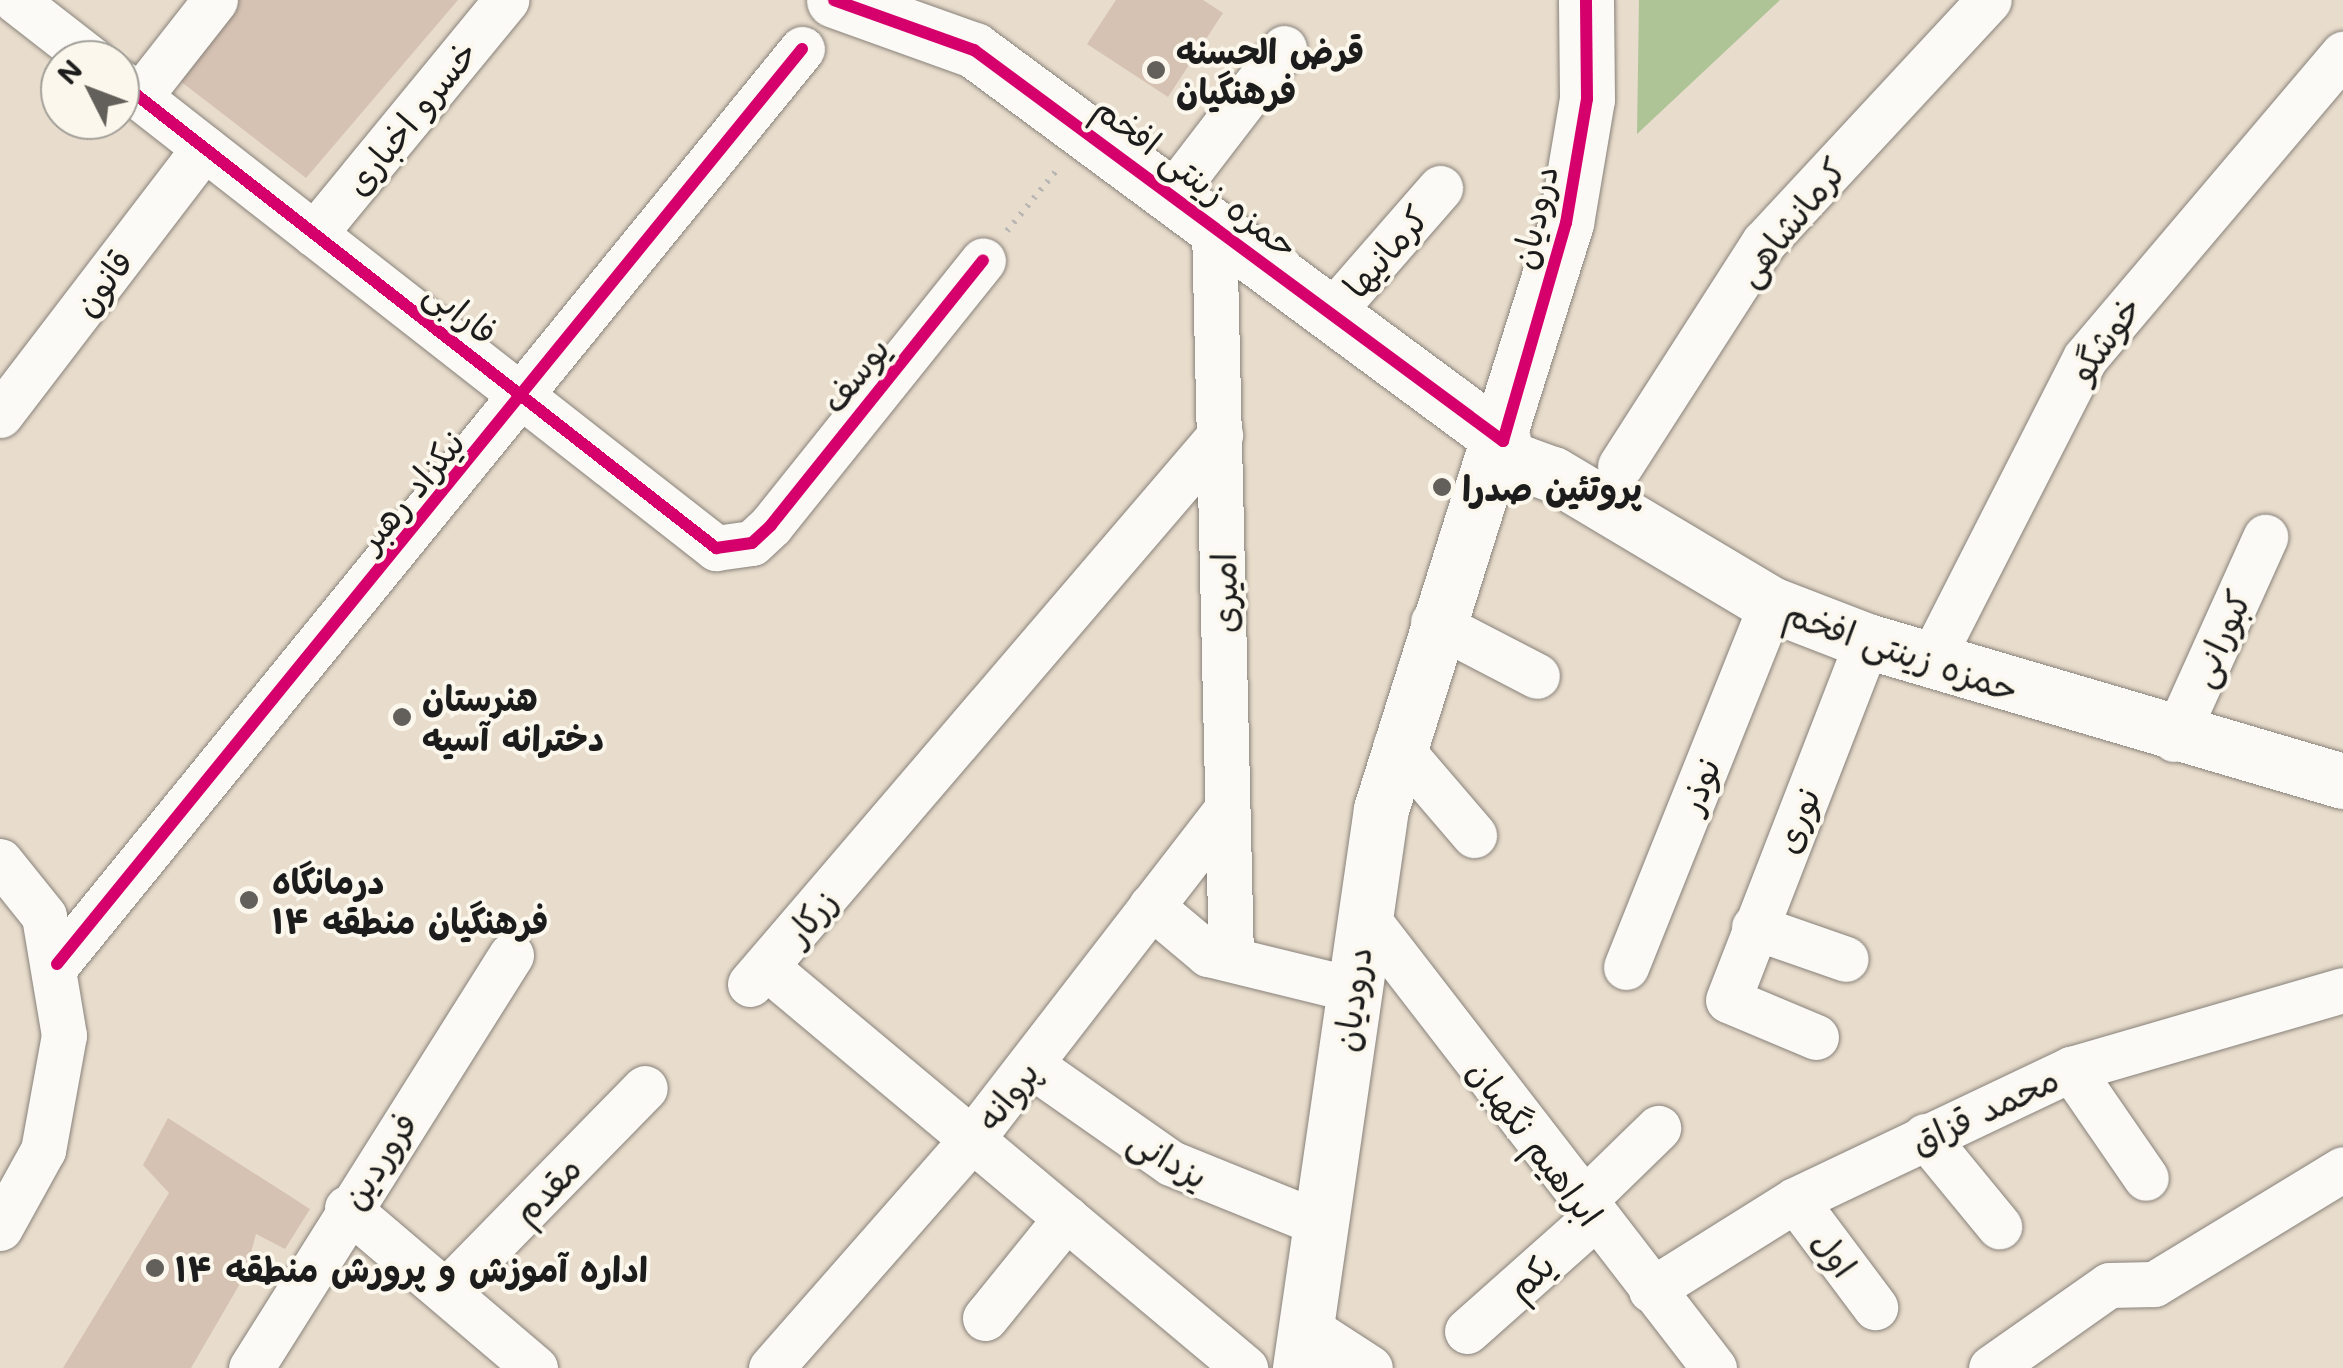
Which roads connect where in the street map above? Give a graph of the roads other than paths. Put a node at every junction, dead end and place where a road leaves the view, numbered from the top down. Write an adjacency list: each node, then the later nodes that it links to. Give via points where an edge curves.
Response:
1 (15, 0): 7 (street)
2 (215, 0): 11 (street)
3 (506, 0): 17 (street, خسرو اخباری)
4 (834, 0): 15 (main road, حمزه زینتی افخم, via 945,34)
5 (1586, 0): 23 (main road, درودیان, via 1587,99 1566,224)
6 (1990, 0): 24 (street, کرمانشاهی, via 1764,242)
7 (66, 40)
8 (1284, 48): 15 (street)
9 (802, 49): 20 (street, نیکزاد رهبر)
10 (2343, 54): 30 (street, خوشگو, via 2085,358)
11 (140, 79)
12 (140, 98): 13 (street, فارابی)
13 (204, 148): 17 (street, فارابی); 21 (street, قانون)
14 (1440, 188): 19 (street, کرمانیها)
15 (1172, 194): 16 (main road, حمزه زینتی افخم)
16 (1214, 227): 19 (main road, حمزه زینتی افخم); 22 (street, امیری)
17 (314, 234): 20 (street, فارابی)
18 (982, 260): 25 (street, یوسف)
19 (1331, 313): 23 (main road, حمزه زینتی افخم)
20 (525, 398): 25 (street, فارابی, via 716,548 752,543); 44 (street, نیکزاد رهبر)
21 (0, 415)
22 (1220, 435): 35 (street, امیری); 54 (street, زرکار, via 758,976)
23 (1496, 458): 27 (main road, حمزه زینتی افخم, via 1553,474); 28 (main road, درودیان)
24 (1620, 466)
25 (772, 526)
26 (2264, 537): 32 (street, کبورانی)
27 (1771, 604): 29 (main road, حمزه زینتی افخم); 45 (street, نوذر)
28 (1434, 622): 31 (street); 33 (main road, درودیان)
29 (1866, 642): 30 (main road, حمزه زینتی افخم); 40 (street, نوری)
30 (1929, 664): 32 (main road, حمزه زینتی افخم)
31 (1537, 676)
32 (2174, 739): 34 (main road, حمزه زینتی افخم)
33 (1396, 744): 36 (street); 39 (main road, درودیان)
34 (2343, 782)
35 (1226, 810): 38 (street, پروانه); 42 (street, امیری)
36 (1474, 835)
37 (0, 861): 44 (street, via 44,916)
38 (1151, 906): 42 (street, via 1191,945); 49 (street, پروانه)
39 (1362, 912): 46 (main road, درودیان); 59 (street, ابراهیم نگهبان)
40 (1754, 927): 43 (street); 48 (street, نوری, via 1728,1000)
41 (510, 955): 58 (street, فروردین)
42 (1231, 960): 46 (street)
43 (1846, 960)
44 (58, 964): 63 (street, via 59,1090 43,1150)
45 (1626, 966)
46 (1352, 989): 61 (main road, درودیان)
47 (2343, 990): 50 (street, محمد قزاق)
48 (1816, 1037)
49 (1030, 1065): 54 (street, پروانه); 61 (street, یزدانی, via 1170,1163)
50 (2070, 1069): 53 (street, محمد قزاق); 56 (street)
51 (646, 1088): 65 (street, مقدم)
52 (1658, 1128): 59 (street, یکم)
53 (1925, 1136): 57 (street, محمد قزاق); 62 (street)
54 (970, 1140): 60 (street, زرکار); 73 (street, پروانه)
55 (2343, 1169): 76 (street, via 2154,1284 2109,1285)
56 (2146, 1178)
57 (1795, 1200): 64 (street, محمد قزاق); 66 (street, اول)
58 (347, 1208): 65 (street); 71 (street, فروردین)
59 (1588, 1210): 64 (street, ابراهیم نگهبان); 68 (street, یکم)
60 (1066, 1218): 67 (street); 74 (street, زرکار)
61 (1320, 1224): 69 (main road, درودیان)
62 (1999, 1226)
63 (0, 1228)
64 (1650, 1290): 70 (street, ابراهیم نگهبان)
65 (446, 1291): 72 (street)
66 (1876, 1307)
67 (986, 1318)
68 (1467, 1331)
69 (1303, 1348): 75 (street)
70 (1704, 1364)
71 (250, 1368)
72 (535, 1368)
73 (770, 1368)
74 (1245, 1368)
75 (1370, 1368)
76 (1991, 1368)

